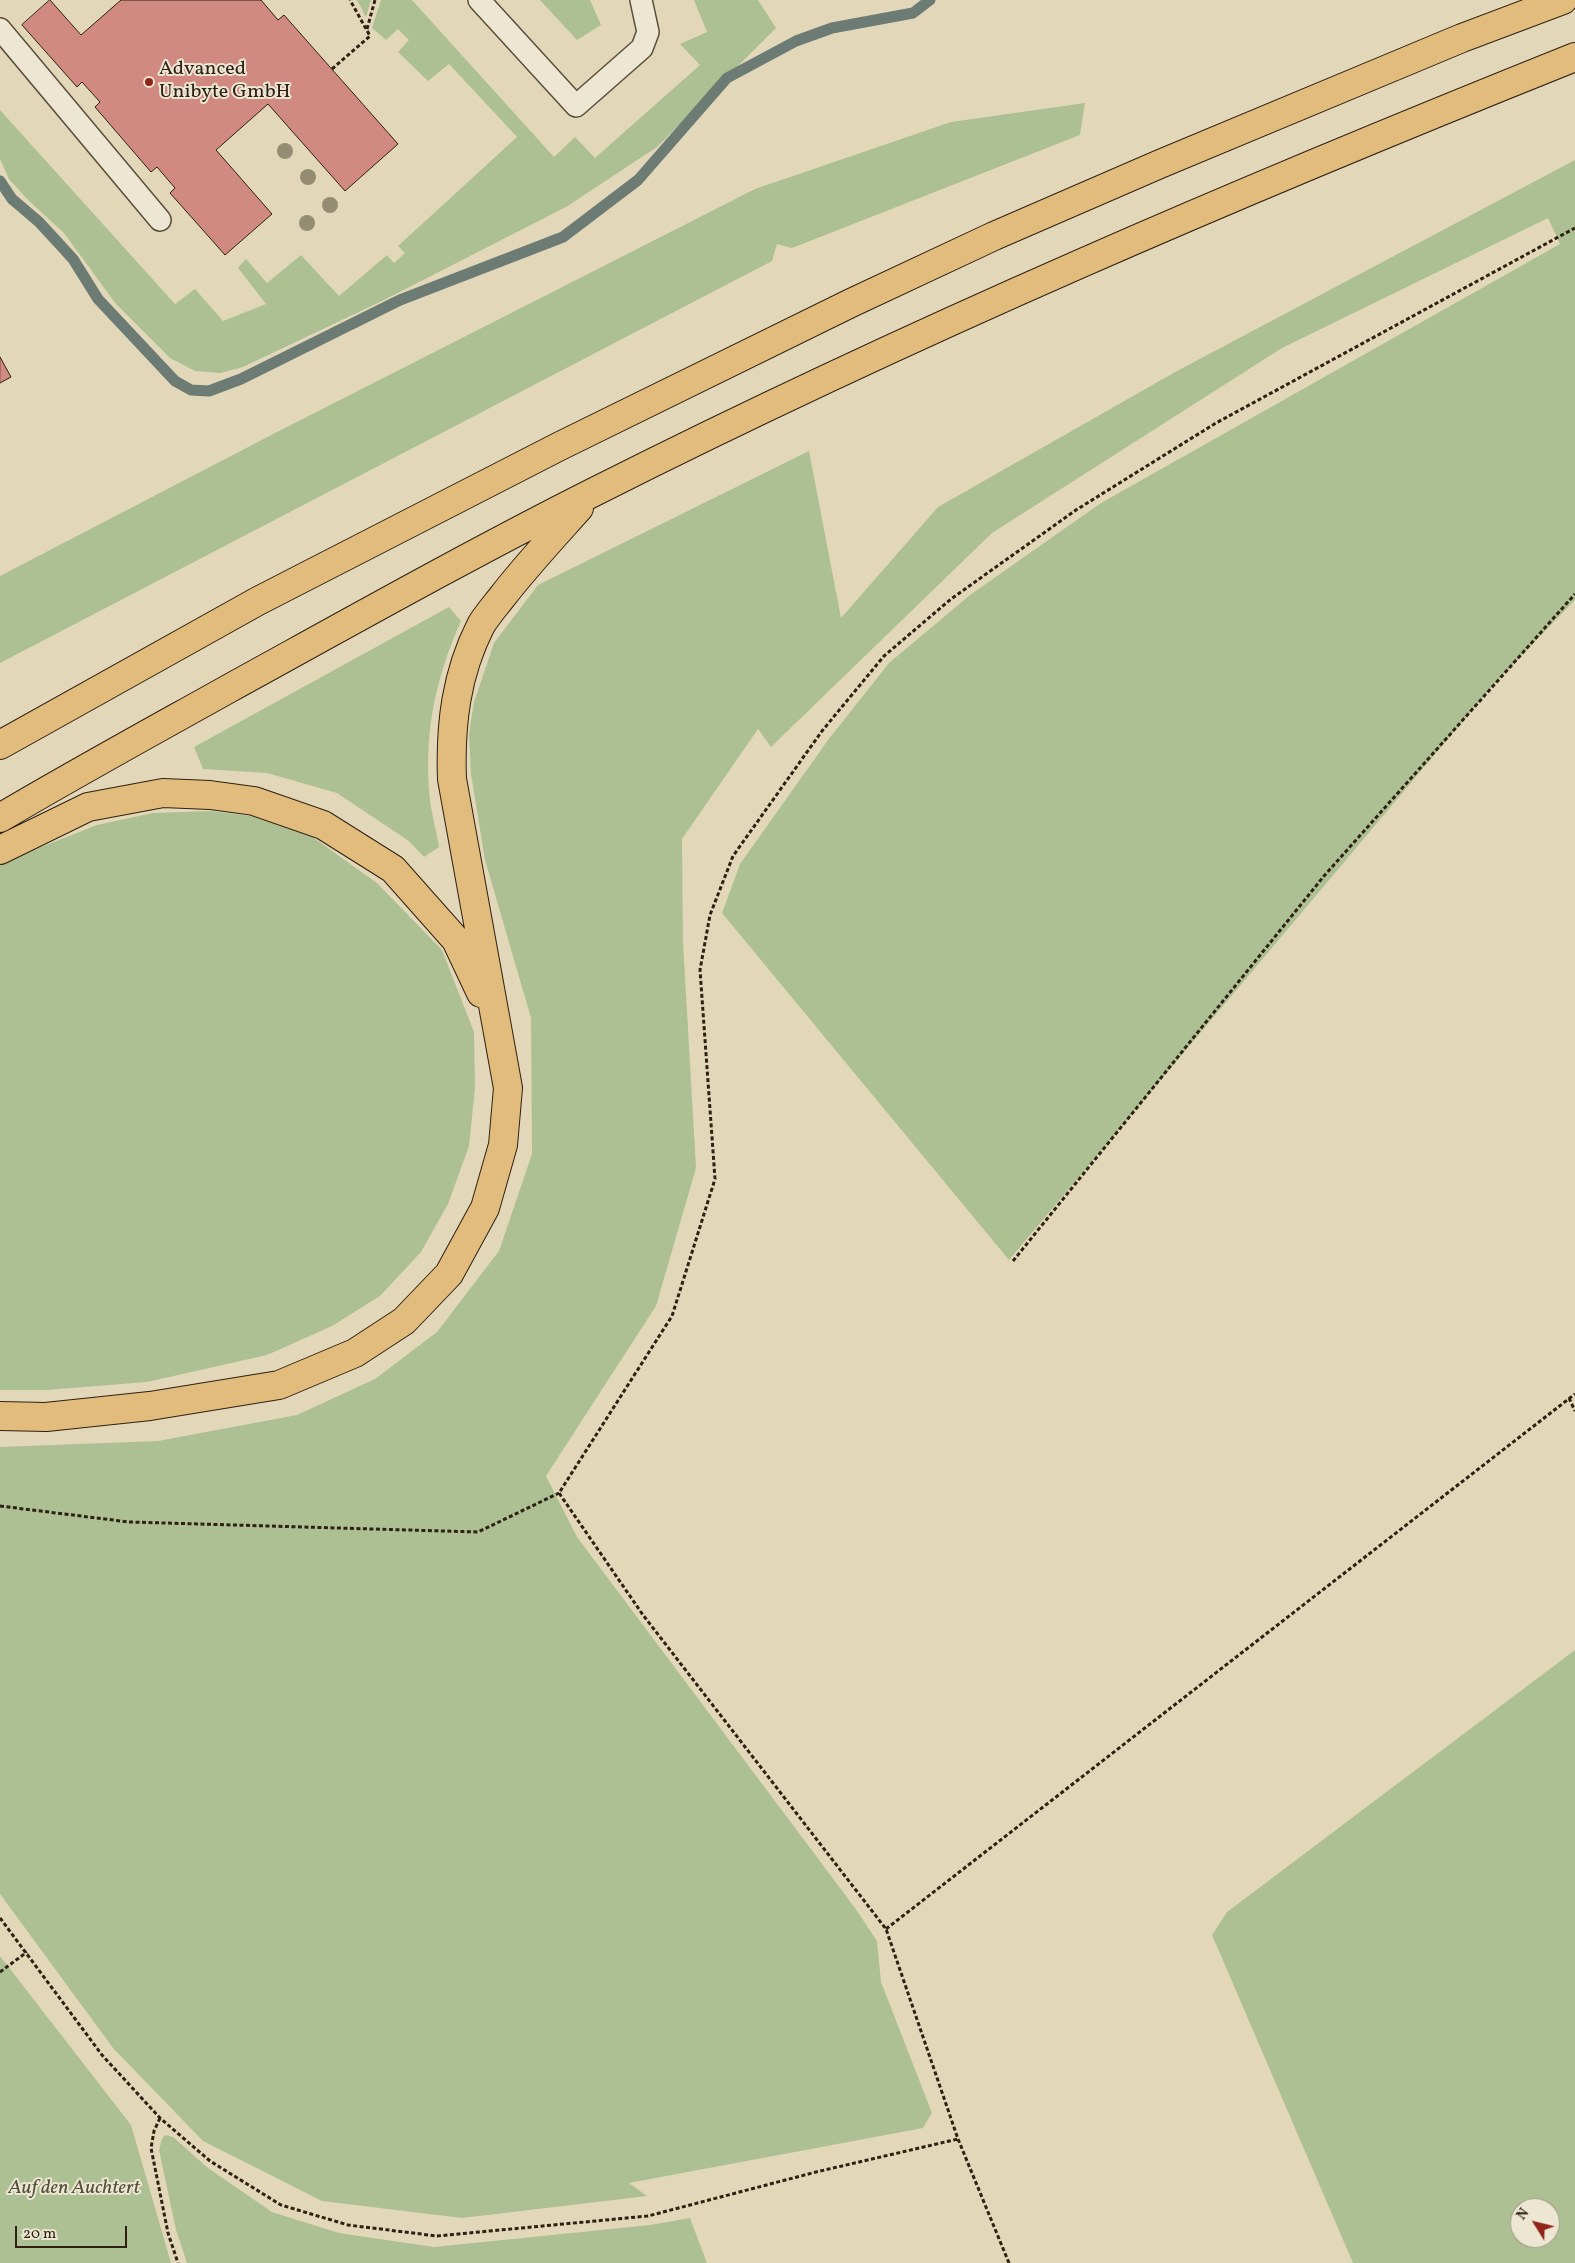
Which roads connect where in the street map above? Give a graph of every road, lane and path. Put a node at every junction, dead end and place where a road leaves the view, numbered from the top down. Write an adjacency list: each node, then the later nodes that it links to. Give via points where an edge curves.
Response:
1 (350, 0): 7 (path)
2 (375, 0): 7 (path)
3 (479, 0): 4 (lane, via 576,106 642,48 648,32)
4 (641, 0)
5 (1563, 0): 14 (main road, via 1453,42 1160,164 851,303 560,446 267,597)
6 (0, 29): 10 (lane)
7 (366, 30): 9 (path, via 370,36)
8 (1575, 57): 12 (main road, via 1077,265 884,352)
9 (332, 69)
10 (160, 220)
11 (1575, 228): 23 (path, via 1216,423 1076,510 951,599 884,656 822,731 733,856 710,915 700,970 715,1179 672,1316)
12 (593, 493): 15 (main road, via 290,655); 17 (main road, via 518,576 482,623 466,657 457,694 451,735 452,779)
13 (1575, 594): 18 (path, via 1324,876)
14 (4, 741)
15 (0, 818)
16 (0, 850): 17 (main road, via 88,807 164,793 254,801 323,825 393,870 456,940)
17 (498, 1031): 22 (main road, via 508,1088 503,1145 485,1208 449,1274 404,1321 356,1353 278,1385 150,1406 46,1416)
18 (1013, 1261)
19 (1575, 1394): 20 (path)
20 (1569, 1398): 21 (path); 26 (path)
21 (1575, 1411)
22 (0, 1416)
23 (559, 1493): 24 (path, via 478,1532 129,1522); 26 (path, via 643,1615)
24 (0, 1506)
25 (0, 1918): 27 (path)
26 (886, 1929): 30 (path)
27 (27, 1952): 28 (path); 29 (path, via 102,2055)
28 (0, 1972)
29 (160, 2118): 30 (path, via 210,2161 281,2205 348,2225 437,2236 648,2216); 31 (path, via 151,2148 168,2233)
30 (958, 2139): 32 (path)
31 (178, 2263)
32 (1009, 2263)

